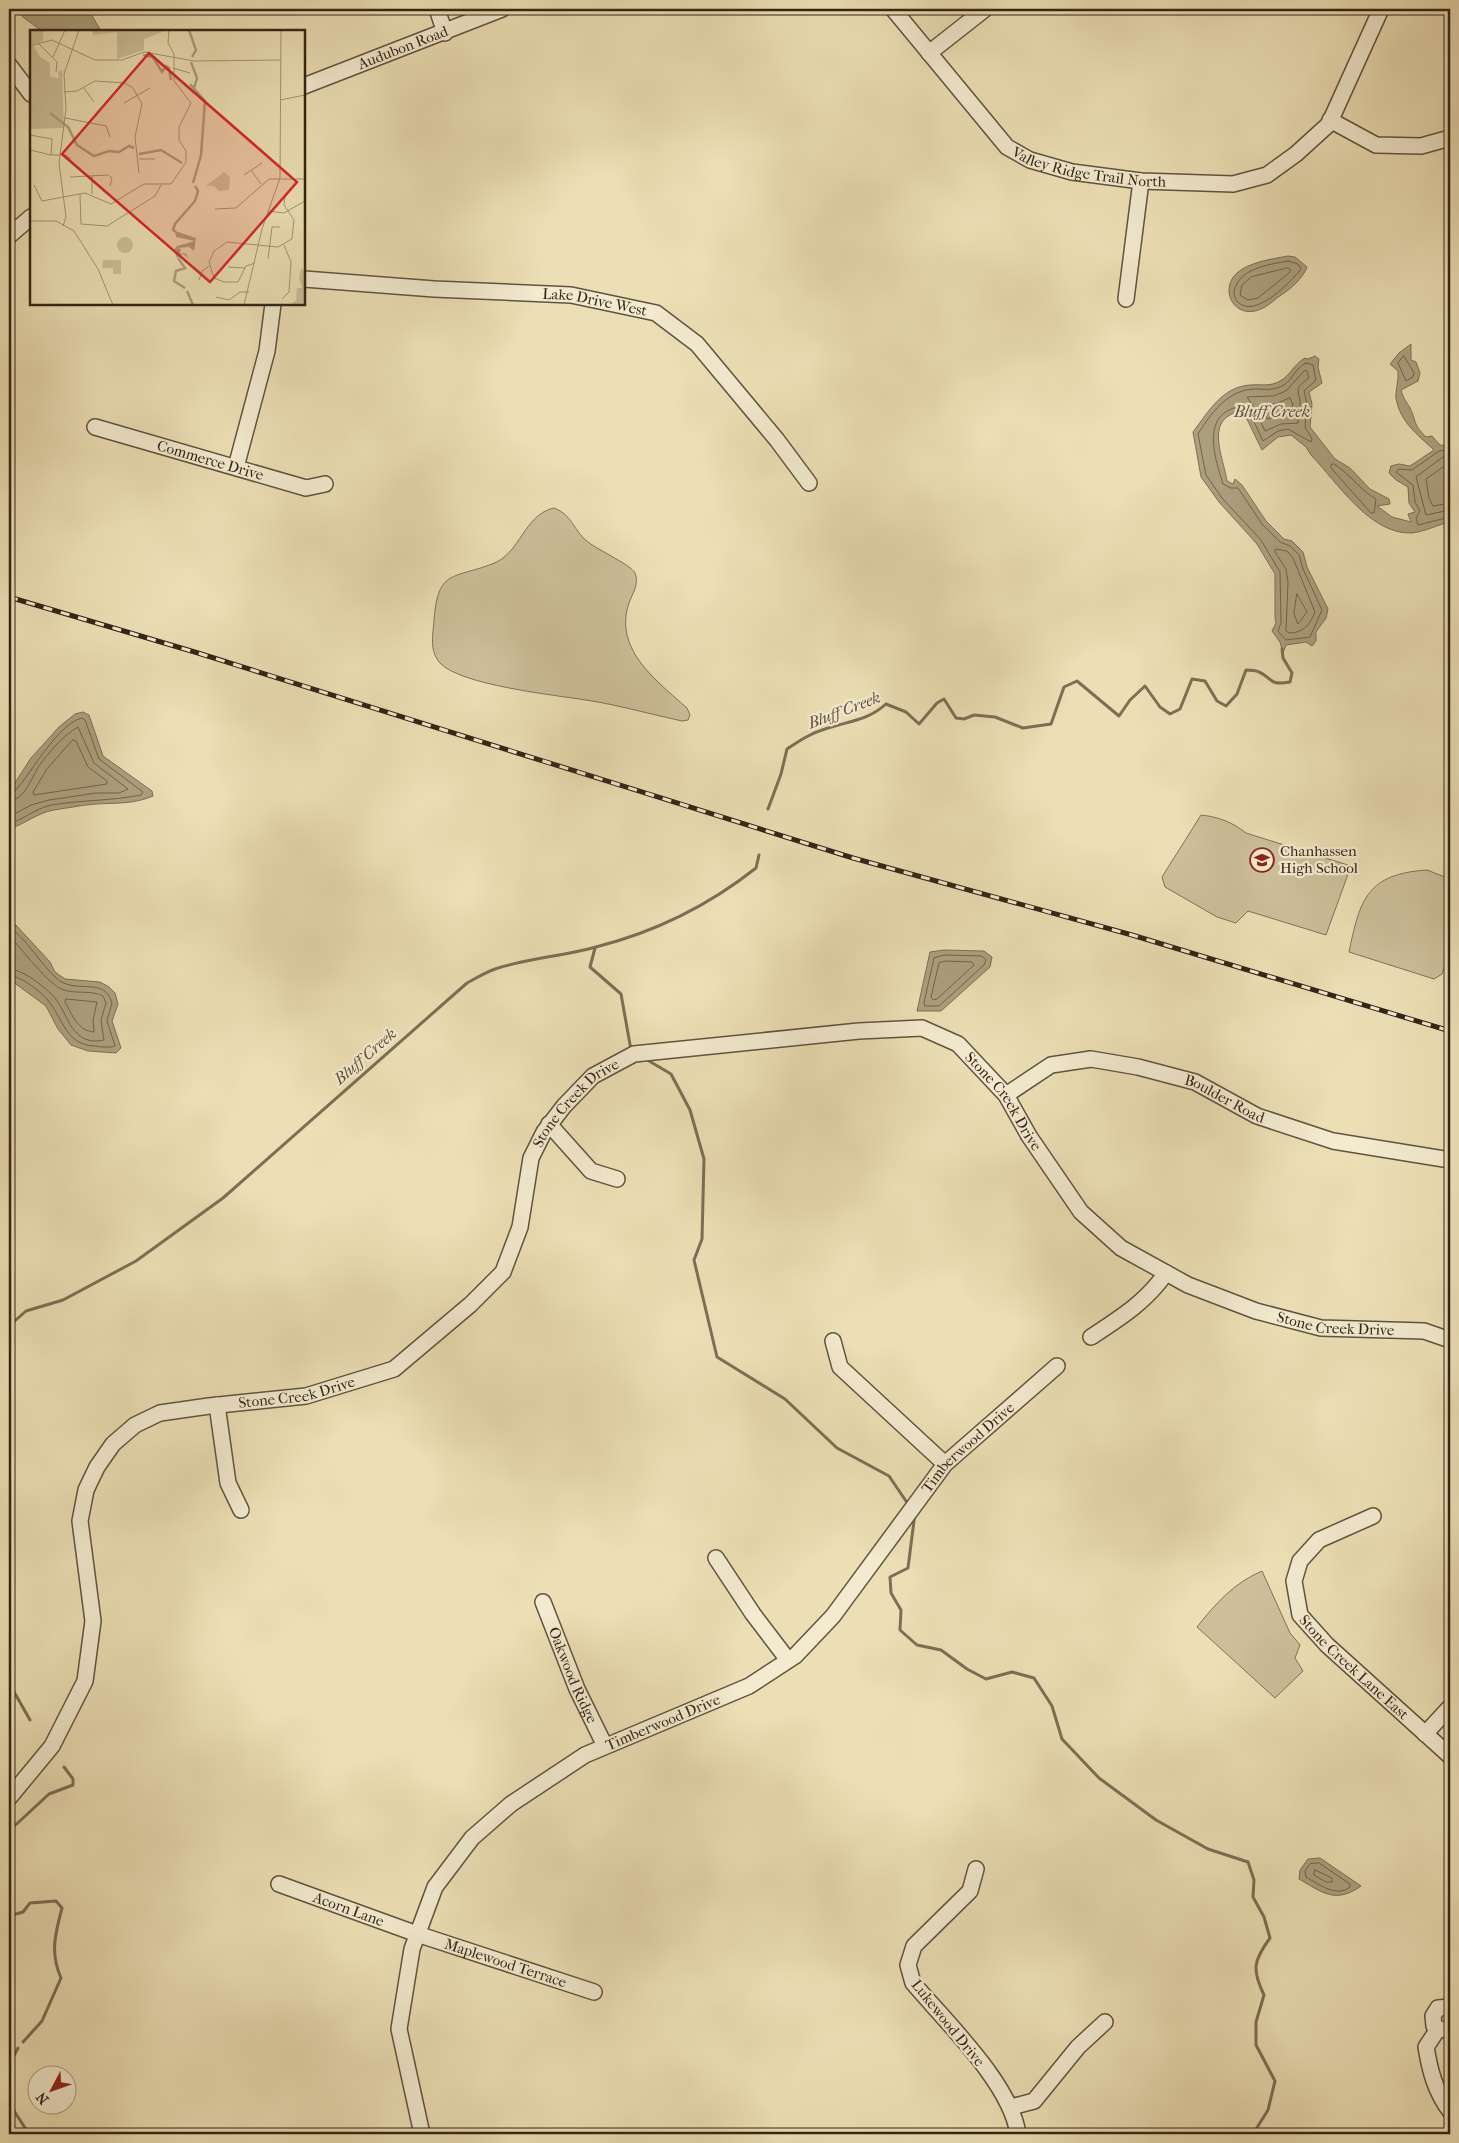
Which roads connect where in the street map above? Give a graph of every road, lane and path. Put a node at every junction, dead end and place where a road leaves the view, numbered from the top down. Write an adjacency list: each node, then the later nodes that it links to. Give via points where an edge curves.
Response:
1 (437, 9): 6 (street)
2 (502, 9): 6 (street, Audubon Road)
3 (893, 9): 7 (street, Valley Ridge Trail North)
4 (986, 9): 7 (street)
5 (1381, 9): 11 (street)
6 (445, 33): 9 (street, Audubon Road)
7 (929, 53): 13 (street, Valley Ridge Trail North, via 1007,147 1030,160 1072,172)
8 (9, 65): 10 (street)
9 (305, 86)
10 (30, 93)
11 (1330, 120): 12 (street, via 1376,145 1421,146); 13 (street, Valley Ridge Trail North, via 1296,154 1267,175 1233,184)
12 (1450, 138)
13 (1141, 181): 17 (street)
14 (30, 218): 15 (street)
15 (9, 236)
16 (305, 279): 21 (street, Lake Drive West, via 571,295 656,313 697,344)
17 (1126, 300)
18 (273, 305): 20 (street, via 267,351)
19 (95, 427): 20 (street, Commerce Drive)
20 (236, 467): 22 (street, Commerce Drive, via 306,488)
21 (809, 483)
22 (325, 484)
23 (1006, 1095): 24 (street, Stone Creek Drive, via 958,1044 922,1028 859,1031 634,1054 593,1076); 25 (street, Boulder Road, via 1051,1065 1100,1061 1195,1082 1257,1116 1333,1141); 27 (street, Stone Creek Drive, via 1081,1212 1121,1248)
24 (549, 1124): 26 (street, via 591,1171); 32 (street, Stone Creek Drive, via 531,1158 520,1227 503,1272 471,1304 394,1369 306,1396)
25 (1450, 1160)
26 (617, 1179)
27 (1166, 1273): 28 (street, via 1138,1306); 29 (street, Stone Creek Drive, via 1256,1311 1321,1328 1424,1331)
28 (1091, 1337)
29 (1450, 1340)
30 (833, 1341): 33 (street, via 840,1367)
31 (1057, 1366): 33 (street, Timberwood Drive)
32 (217, 1405): 34 (street, via 228,1483); 43 (street, Stone Creek Drive, via 160,1413 135,1425 113,1444 97,1467 86,1490 80,1521 93,1621 85,1681 52,1746)
33 (945, 1464): 38 (street, Timberwood Drive, via 833,1616)
34 (241, 1510)
35 (1373, 1516): 40 (street, Stone Creek Lane East, via 1319,1540 1300,1561 1294,1581 1300,1615 1327,1645)
36 (716, 1558): 38 (street)
37 (543, 1602): 41 (street, Oakwood Ridge, via 577,1689)
38 (788, 1660): 41 (street, Timberwood Drive, via 749,1686)
39 (1450, 1707): 40 (street)
40 (1425, 1734): 42 (street, Stone Creek Lane East)
41 (605, 1746): 46 (street, Timberwood Drive, via 585,1755 511,1804 472,1838 435,1887)
42 (1450, 1756)
43 (9, 1798)
44 (976, 1869): 51 (street, Lukewood Drive, via 970,1892 914,1946 908,1965 913,1983 997,2083)
45 (279, 1884): 46 (street, Acorn Lane)
46 (417, 1934): 47 (street, Maplewood Terrace); 53 (street, Timberwood Drive, via 399,2029)
47 (594, 1992)
48 (1450, 2007): 50 (street, via 1442,2007 1435,2012 1433,2021)
49 (1106, 2022): 51 (street, via 1078,2047 1034,2101)
50 (1444, 2030): 52 (street, via 1426,2047 1431,2076)
51 (1011, 2107): 54 (street, Lukewood Drive)
52 (1450, 2111)
53 (422, 2134)
54 (1018, 2134)

